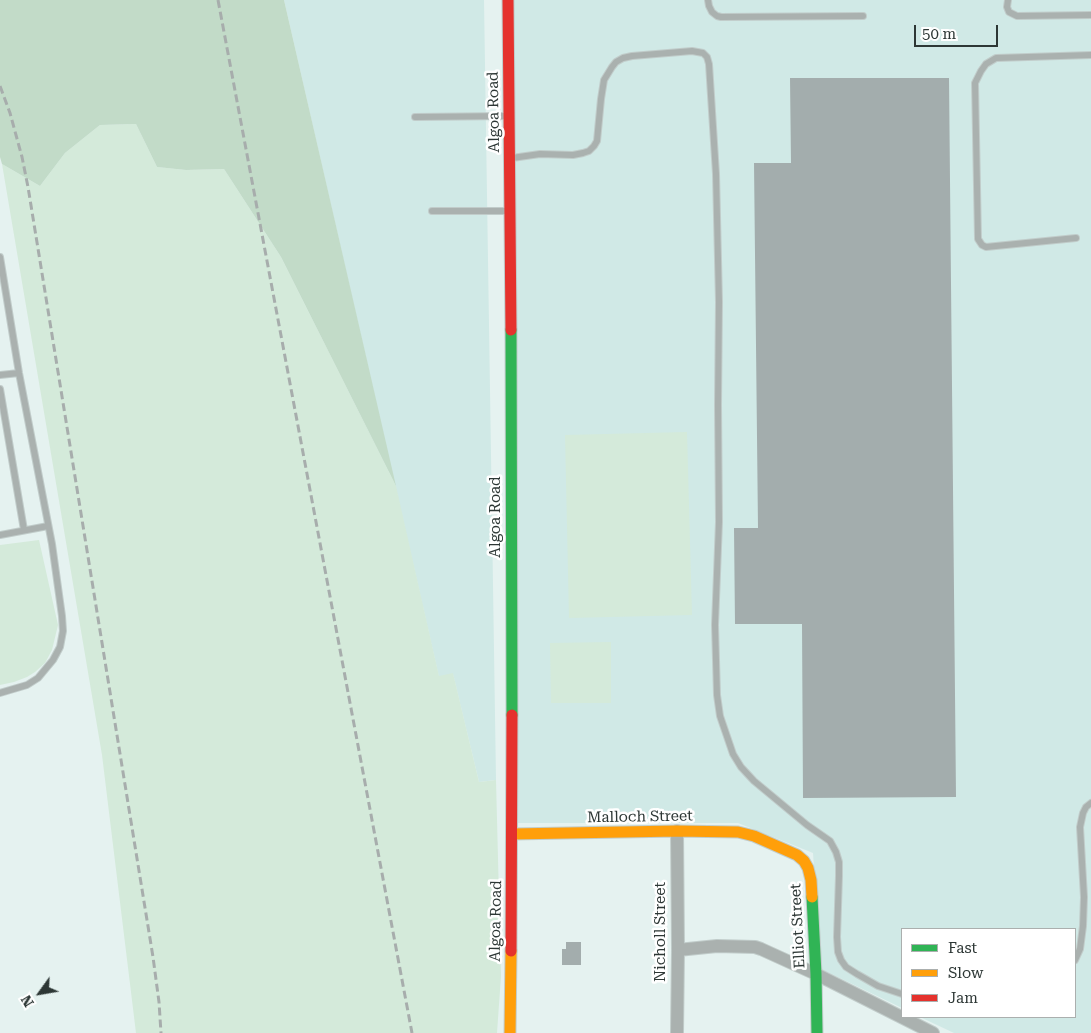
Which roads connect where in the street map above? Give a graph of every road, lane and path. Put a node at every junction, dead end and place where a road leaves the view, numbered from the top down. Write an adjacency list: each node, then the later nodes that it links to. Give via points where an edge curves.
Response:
1 (508, 0): 7 (street, Algoa Road)
2 (708, 0): 5 (lane, via 712,12 721,17)
3 (1008, 0): 4 (lane, via 1009,12 1017,16)
4 (1091, 15)
5 (863, 16)
6 (1091, 55): 12 (lane, via 996,58 986,64 975,83 978,239 982,246)
7 (509, 116): 8 (lane); 9 (street, Algoa Road)
8 (415, 117)
9 (510, 158): 11 (street, Algoa Road); 28 (lane, via 589,151 596,141 604,80 616,62 623,58 692,51 707,57 716,174 719,522 715,625 720,716 741,767 830,841 836,852 839,862 837,937 841,960 846,967 878,986)
10 (432, 211): 11 (lane)
11 (510, 211): 23 (street, Algoa Road)
12 (1076, 238)
13 (0, 257): 14 (lane)
14 (19, 373): 15 (lane); 17 (lane)
15 (0, 375)
16 (0, 389): 18 (lane)
17 (48, 526): 18 (lane); 20 (lane, via 62,616 60,647 54,660 38,678)
18 (24, 530): 19 (lane)
19 (0, 535)
20 (0, 693)
21 (1091, 803): 26 (lane, via 1083,813 1080,828 1084,897 1080,949)
22 (677, 831): 23 (street, Malloch Street); 24 (street, Malloch Street, via 738,832); 25 (street, Nicholl Street)
23 (512, 834): 31 (street, Algoa Road)
24 (768, 841): 27 (street, Elliot Street, via 797,855 808,868)
25 (678, 950): 27 (street, via 755,947); 32 (street, Nicholl Street)
26 (1076, 958)
27 (816, 974): 29 (street); 33 (street, Elliot Street)
28 (901, 994)
29 (901, 1017)
30 (903, 1018): 34 (street)
31 (510, 1033)
32 (676, 1033)
33 (817, 1033)
34 (933, 1033)

